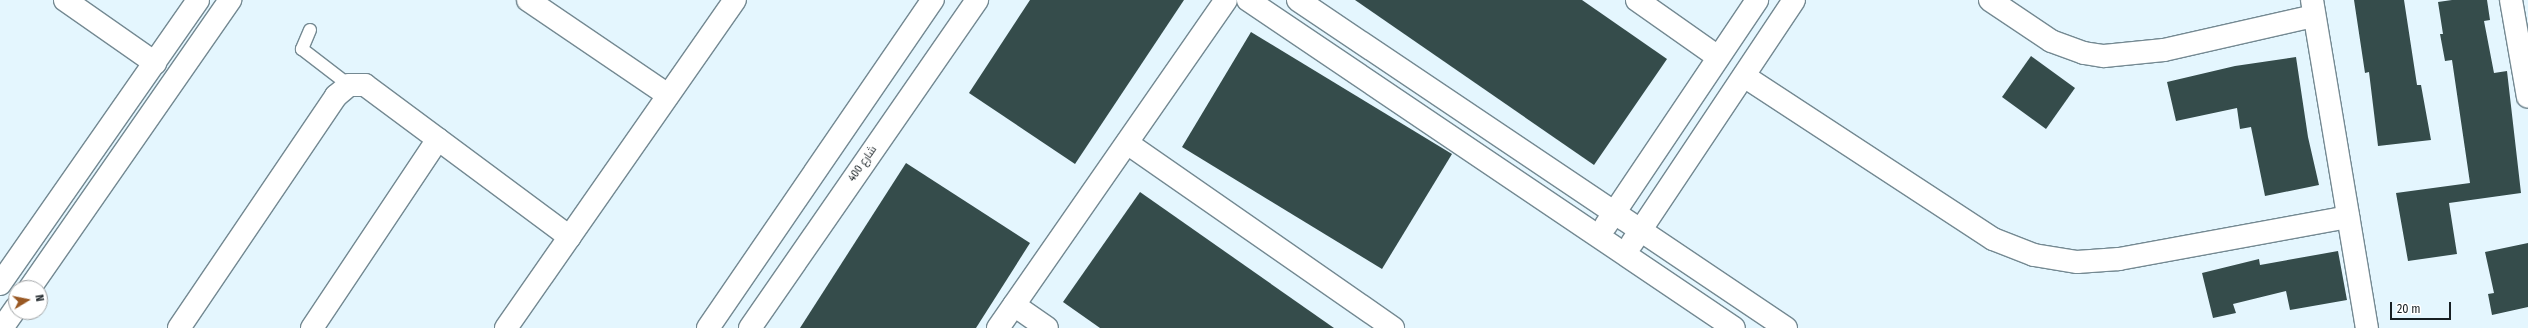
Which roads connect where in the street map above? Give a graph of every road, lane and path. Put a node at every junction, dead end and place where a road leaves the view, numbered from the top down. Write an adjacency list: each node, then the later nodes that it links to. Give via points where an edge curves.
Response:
1 (65, 0): 19 (street)
2 (198, 0): 19 (street)
3 (230, 0): 32 (street)
4 (528, 0): 22 (street)
5 (734, 0): 22 (street)
6 (933, 0): 40 (street)
7 (977, 0): 41 (street, شارع 400)
8 (1226, 0): 25 (street)
9 (1248, 0): 29 (street)
10 (1298, 0): 26 (street)
11 (1637, 0): 18 (street)
12 (1757, 0): 18 (street)
13 (1794, 0): 20 (street)
14 (1990, 0): 16 (street, via 2051,41 2084,53 2104,56 2164,50)
15 (2511, 0): 23 (street)
16 (2313, 8): 27 (street)
17 (310, 30): 21 (lane, via 302,49)
18 (1718, 57): 26 (street)
19 (155, 63): 33 (street)
20 (1744, 76): 27 (street, via 1993,239 2034,255 2077,262 2119,259); 28 (street)
21 (349, 85): 24 (street, via 365,85); 37 (street, via 336,96)
22 (668, 95): 30 (street)
23 (2528, 97)
24 (438, 139): 30 (street); 38 (street)
25 (1127, 143): 34 (street); 44 (street)
26 (1614, 212): 28 (street); 29 (street)
27 (2348, 217): 47 (street)
28 (1640, 230): 31 (street); 46 (street)
29 (1598, 236): 31 (street)
30 (570, 237): 39 (street)
31 (1625, 254): 45 (street)
32 (36, 280)
33 (0, 284)
34 (1014, 305): 42 (street); 43 (street)
35 (8, 319): 36 (street)
36 (2, 328)
37 (179, 328)
38 (312, 328)
39 (506, 328)
40 (708, 328)
41 (750, 328)
42 (998, 328)
43 (1047, 328)
44 (1393, 328)
45 (1734, 328)
46 (1786, 328)
47 (2367, 328)

